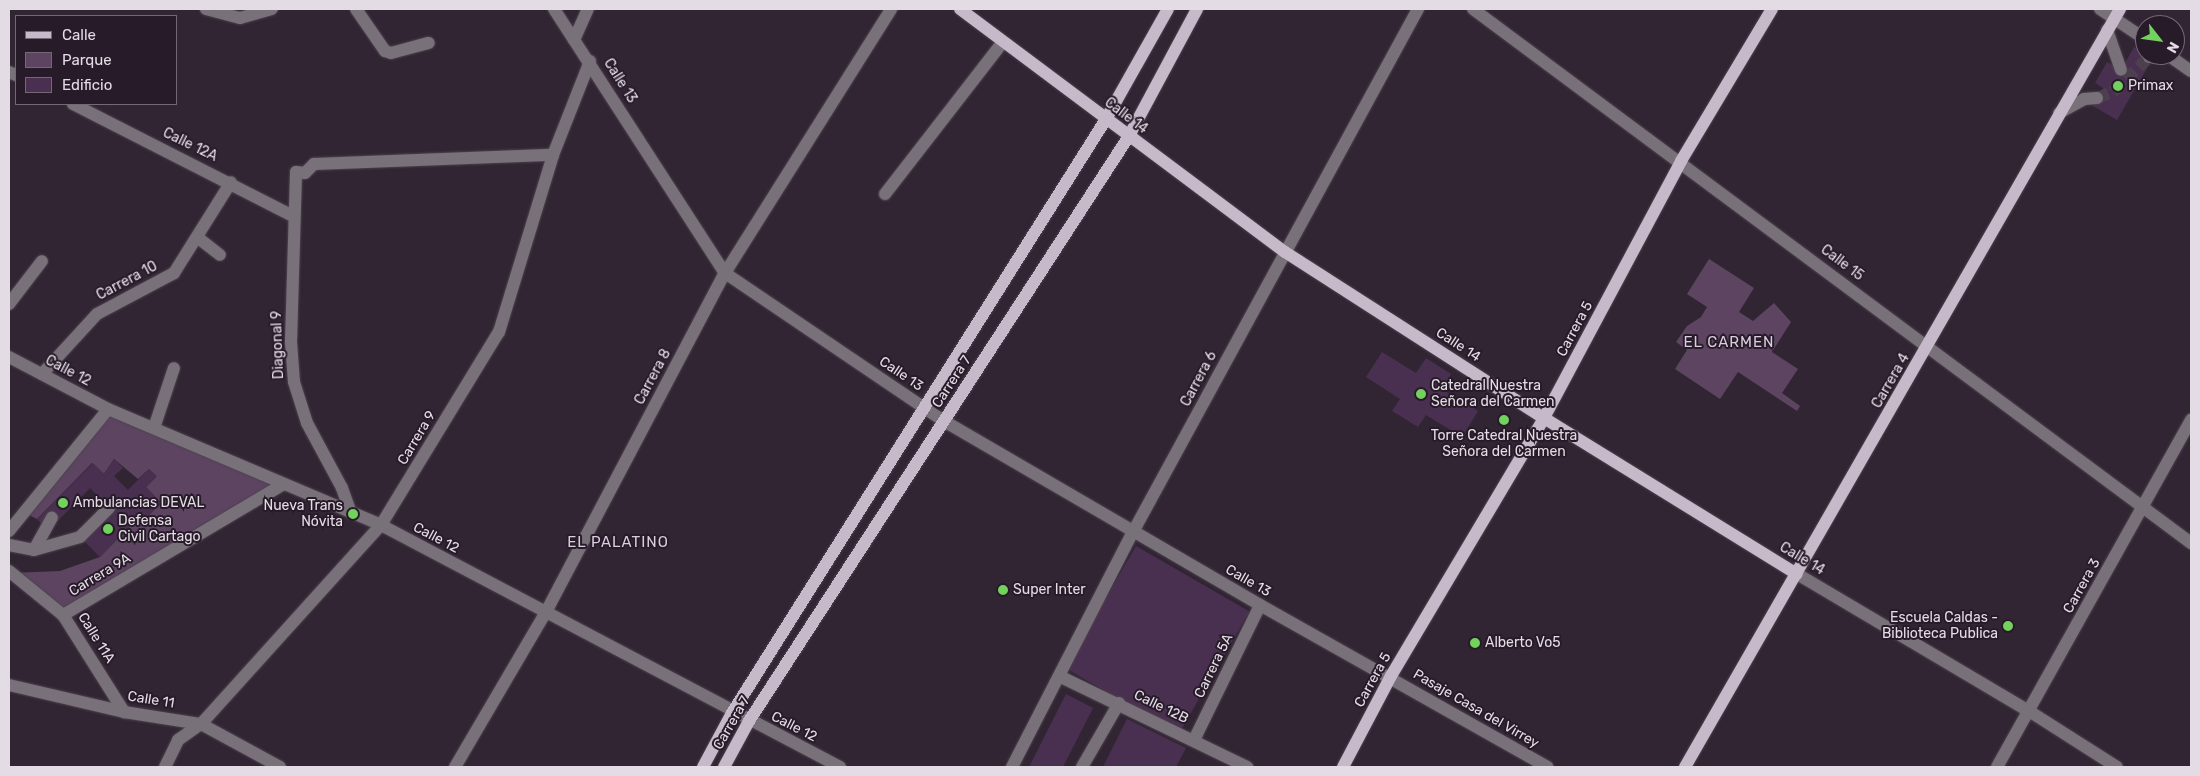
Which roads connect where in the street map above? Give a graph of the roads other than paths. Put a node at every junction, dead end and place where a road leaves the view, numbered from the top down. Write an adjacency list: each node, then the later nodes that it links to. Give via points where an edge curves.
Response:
1 (206, 9): 2 (street, via 240,18)
2 (272, 9)
3 (356, 9): 19 (street, via 385,51 391,53)
4 (554, 9): 17 (street, Calle 13)
5 (588, 9): 17 (street)
6 (892, 9): 36 (street, Carrera 8)
7 (960, 9): 18 (main road, Calle 14)
8 (1168, 9): 25 (main road, Carrera 7)
9 (1197, 9): 26 (main road, Carrera 7)
10 (1418, 9): 33 (street, Carrera 6)
11 (1473, 9): 28 (street, Calle 15)
12 (1772, 9): 28 (main road, Carrera 5)
13 (2100, 9): 14 (street)
14 (2117, 13): 15 (main road, Carrera 4); 16 (street)
15 (2108, 30): 21 (street); 24 (main road, Carrera 4)
16 (2135, 30)
17 (574, 40): 20 (street, Calle 13)
18 (1003, 42): 25 (main road, Calle 14); 30 (street)
19 (429, 44)
20 (590, 61): 27 (street, Carrera 9); 36 (street, Calle 13)
21 (2121, 70)
22 (2097, 98): 24 (street, via 2084,99)
23 (75, 105): 29 (street, Calle 12A)
24 (2059, 113): 38 (main road, Carrera 4)
25 (1106, 120): 26 (main road, Calle 14); 42 (main road, Carrera 7)
26 (1129, 136): 33 (main road, Calle 14); 46 (main road, Carrera 7)
27 (553, 155): 31 (street, Diagonal 9, via 314,164 305,173 296,172); 53 (street, Carrera 9, via 499,332)
28 (1681, 161): 38 (street, Calle 15); 44 (main road, Carrera 5)
29 (230, 182): 31 (street, Calle 12A); 32 (street, Carrera 10)
30 (885, 194)
31 (294, 216): 51 (street, Diagonal 9, via 291,342 294,382 307,423 342,488)
32 (197, 237): 34 (street); 41 (street, Carrera 10, via 174,273 97,314)
33 (1285, 252): 44 (main road, Calle 14); 55 (street, Carrera 6)
34 (220, 255)
35 (42, 261): 37 (street)
36 (725, 273): 42 (street, Calle 13); 62 (street, Carrera 8)
37 (9, 304)
38 (1928, 346): 49 (street, Calle 15); 60 (main road, Carrera 4)
39 (9, 357): 41 (street, Calle 12)
40 (174, 368): 47 (street)
41 (42, 374): 43 (street, Calle 12)
42 (924, 408): 46 (street, Calle 13); 70 (main road, Carrera 7)
43 (108, 409): 47 (street, Calle 12); 54 (street)
44 (1544, 418): 60 (main road, Calle 14); 64 (main road, Carrera 5)
45 (2191, 420): 49 (street, Carrera 3)
46 (944, 421): 55 (street, Calle 13); 71 (main road, Carrera 7)
47 (154, 428): 48 (street, Calle 12)
48 (282, 485): 51 (street, Calle 12); 63 (street, Carrera 9A)
49 (2144, 506): 56 (street, Calle 15); 68 (street, Carrera 3)
50 (109, 508): 58 (street, via 80,537)
51 (351, 513): 53 (street, Calle 12)
52 (56, 521): 58 (street)
53 (381, 525): 62 (street, Calle 12); 72 (street, Carrera 9)
54 (9, 531)
55 (1134, 532): 61 (street, Calle 13); 65 (street, Carrera 6)
56 (2191, 543)
57 (9, 545): 58 (street)
58 (40, 549)
59 (9, 571): 63 (street, Calle 11A)
60 (1797, 574): 68 (street, Calle 14); 85 (main road, Carrera 4)
61 (1260, 605): 64 (street, Calle 13); 73 (street, Carrera 5A)
62 (546, 612): 70 (street, Calle 12); 76 (street, Carrera 8)
63 (63, 615): 69 (street, Calle 11A)
64 (1391, 676): 83 (main road, Carrera 5); 84 (street, Pasaje Casa del Virrey)
65 (1061, 677): 67 (street, Calle 12B); 80 (street, Carrera 6)
66 (9, 685): 69 (street, Calle 11)
67 (1119, 703): 73 (street, Calle 12B); 81 (street)
68 (2029, 710): 86 (street, Carrera 3); 87 (street, Calle 14)
69 (124, 712): 72 (street, Calle 11)
70 (732, 713): 71 (street, Calle 12); 77 (main road, Carrera 7)
71 (749, 721): 78 (main road, Carrera 7); 79 (street, Calle 12)
72 (201, 724): 74 (street, Carrera 9, via 178,740); 75 (street, Calle 11)
73 (1194, 740): 82 (street, Calle 12B)
74 (165, 767)
75 (280, 767)
76 (455, 767)
77 (703, 767)
78 (724, 767)
79 (840, 767)
80 (1012, 767)
81 (1082, 767)
82 (1247, 767)
83 (1345, 767)
84 (1547, 767)
85 (1685, 767)
86 (1997, 767)
87 (2117, 767)

